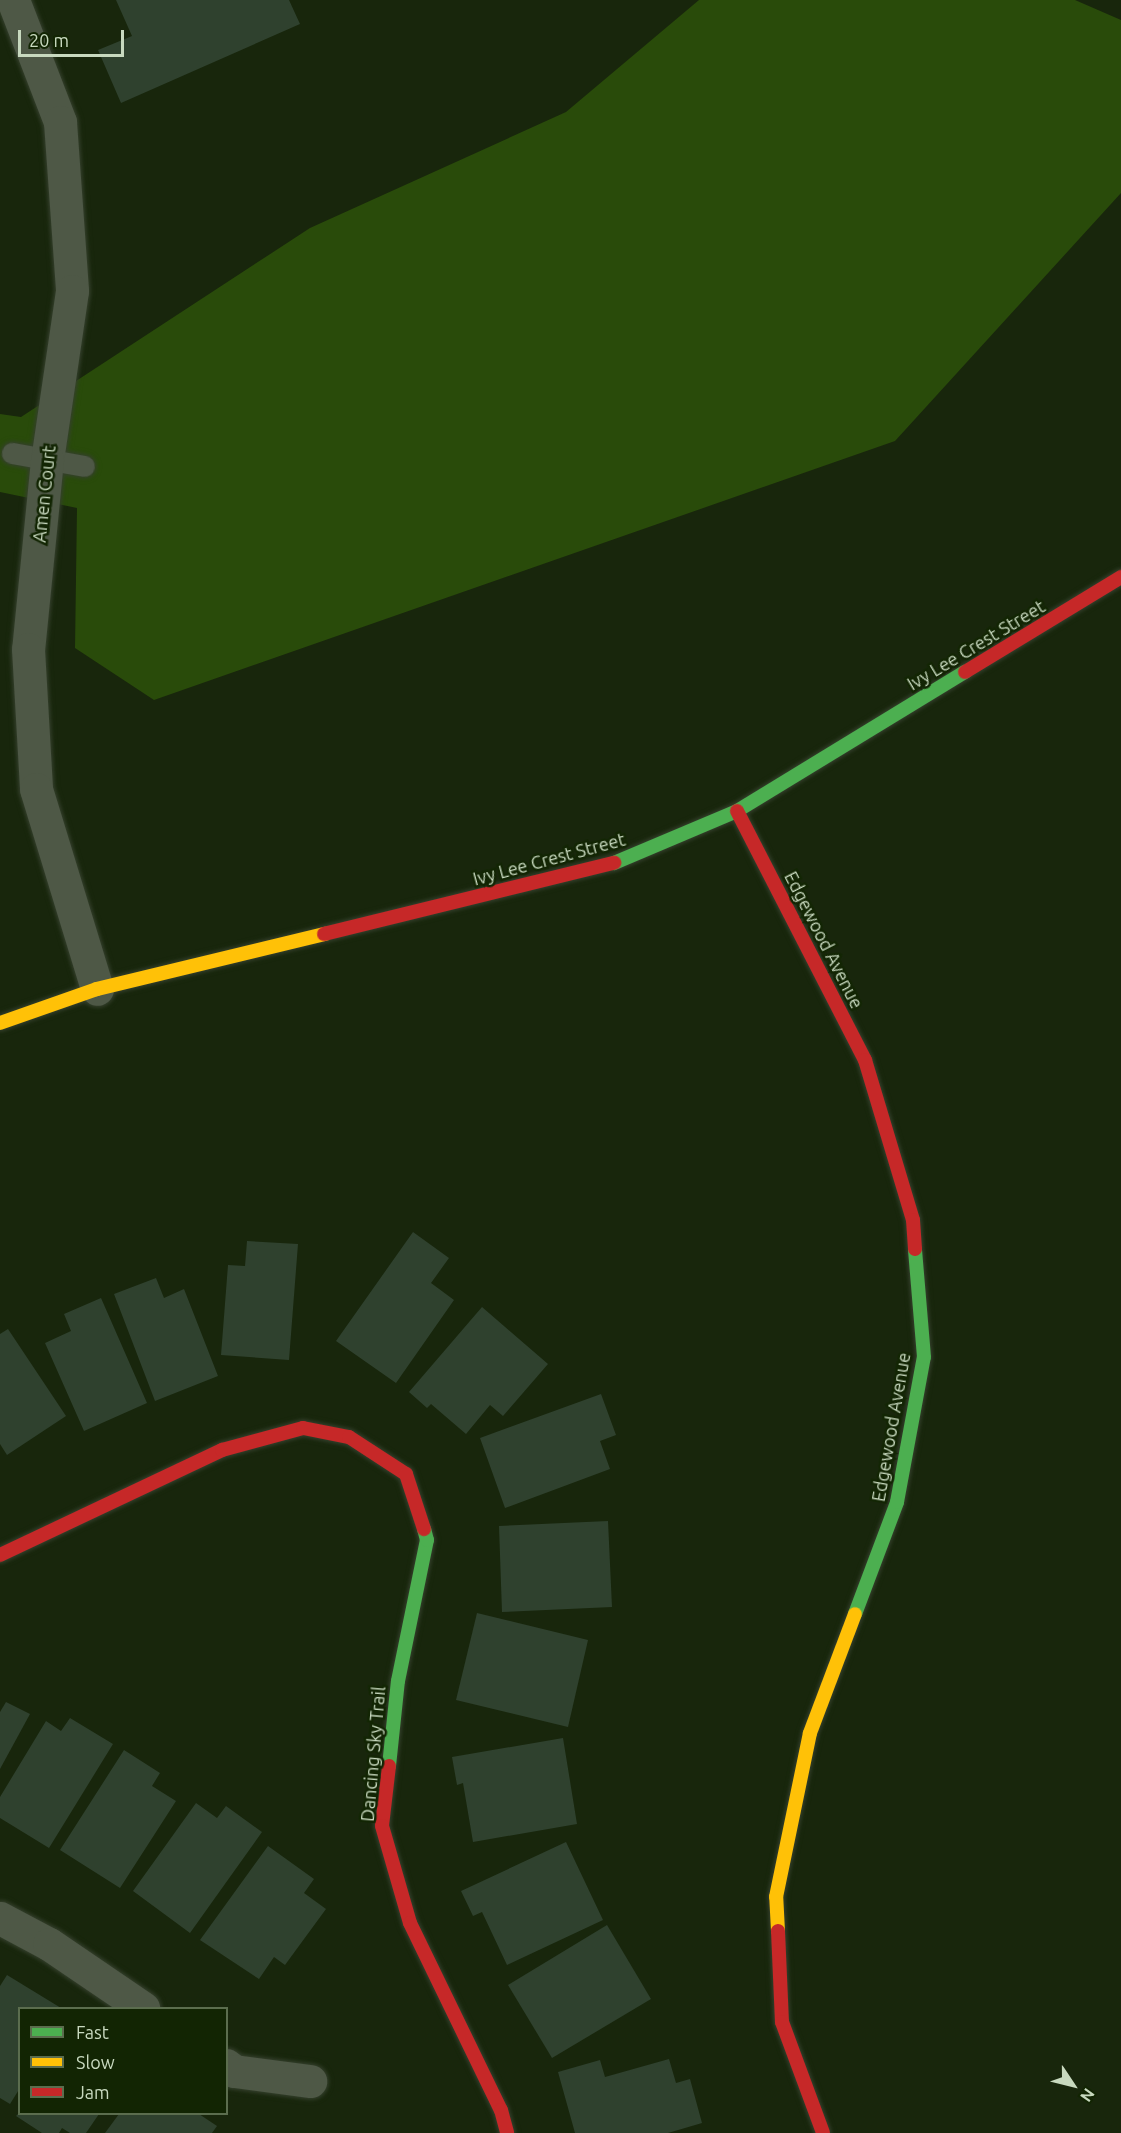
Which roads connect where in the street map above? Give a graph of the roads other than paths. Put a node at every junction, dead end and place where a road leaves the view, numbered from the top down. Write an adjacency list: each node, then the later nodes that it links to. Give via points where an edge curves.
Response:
1 (13, 0): 3 (street, Amen Court, via 60,122 72,291)
2 (12, 453): 3 (lane)
3 (47, 460): 4 (lane); 7 (street, Amen Court, via 28,649 36,789)
4 (84, 466)
5 (1121, 578): 6 (street, Ivy Lee Crest Street)
6 (737, 810): 7 (street, Ivy Lee Crest Street, via 625,860); 15 (street, Edgewood Avenue, via 865,1060 913,1220 924,1357 897,1502 810,1733 776,1897 782,2022)
7 (97, 989): 8 (street, Ivy Lee Crest Street)
8 (0, 1023)
9 (0, 1555): 14 (street, Dancing Sky Trail, via 222,1450 303,1428 349,1437 406,1474 427,1540 398,1681 382,1826 410,1923 501,2110)
10 (0, 1918): 11 (street, via 49,1944)
11 (142, 2007)
12 (228, 2067): 13 (street)
13 (310, 2081)
14 (507, 2133)
15 (823, 2133)

